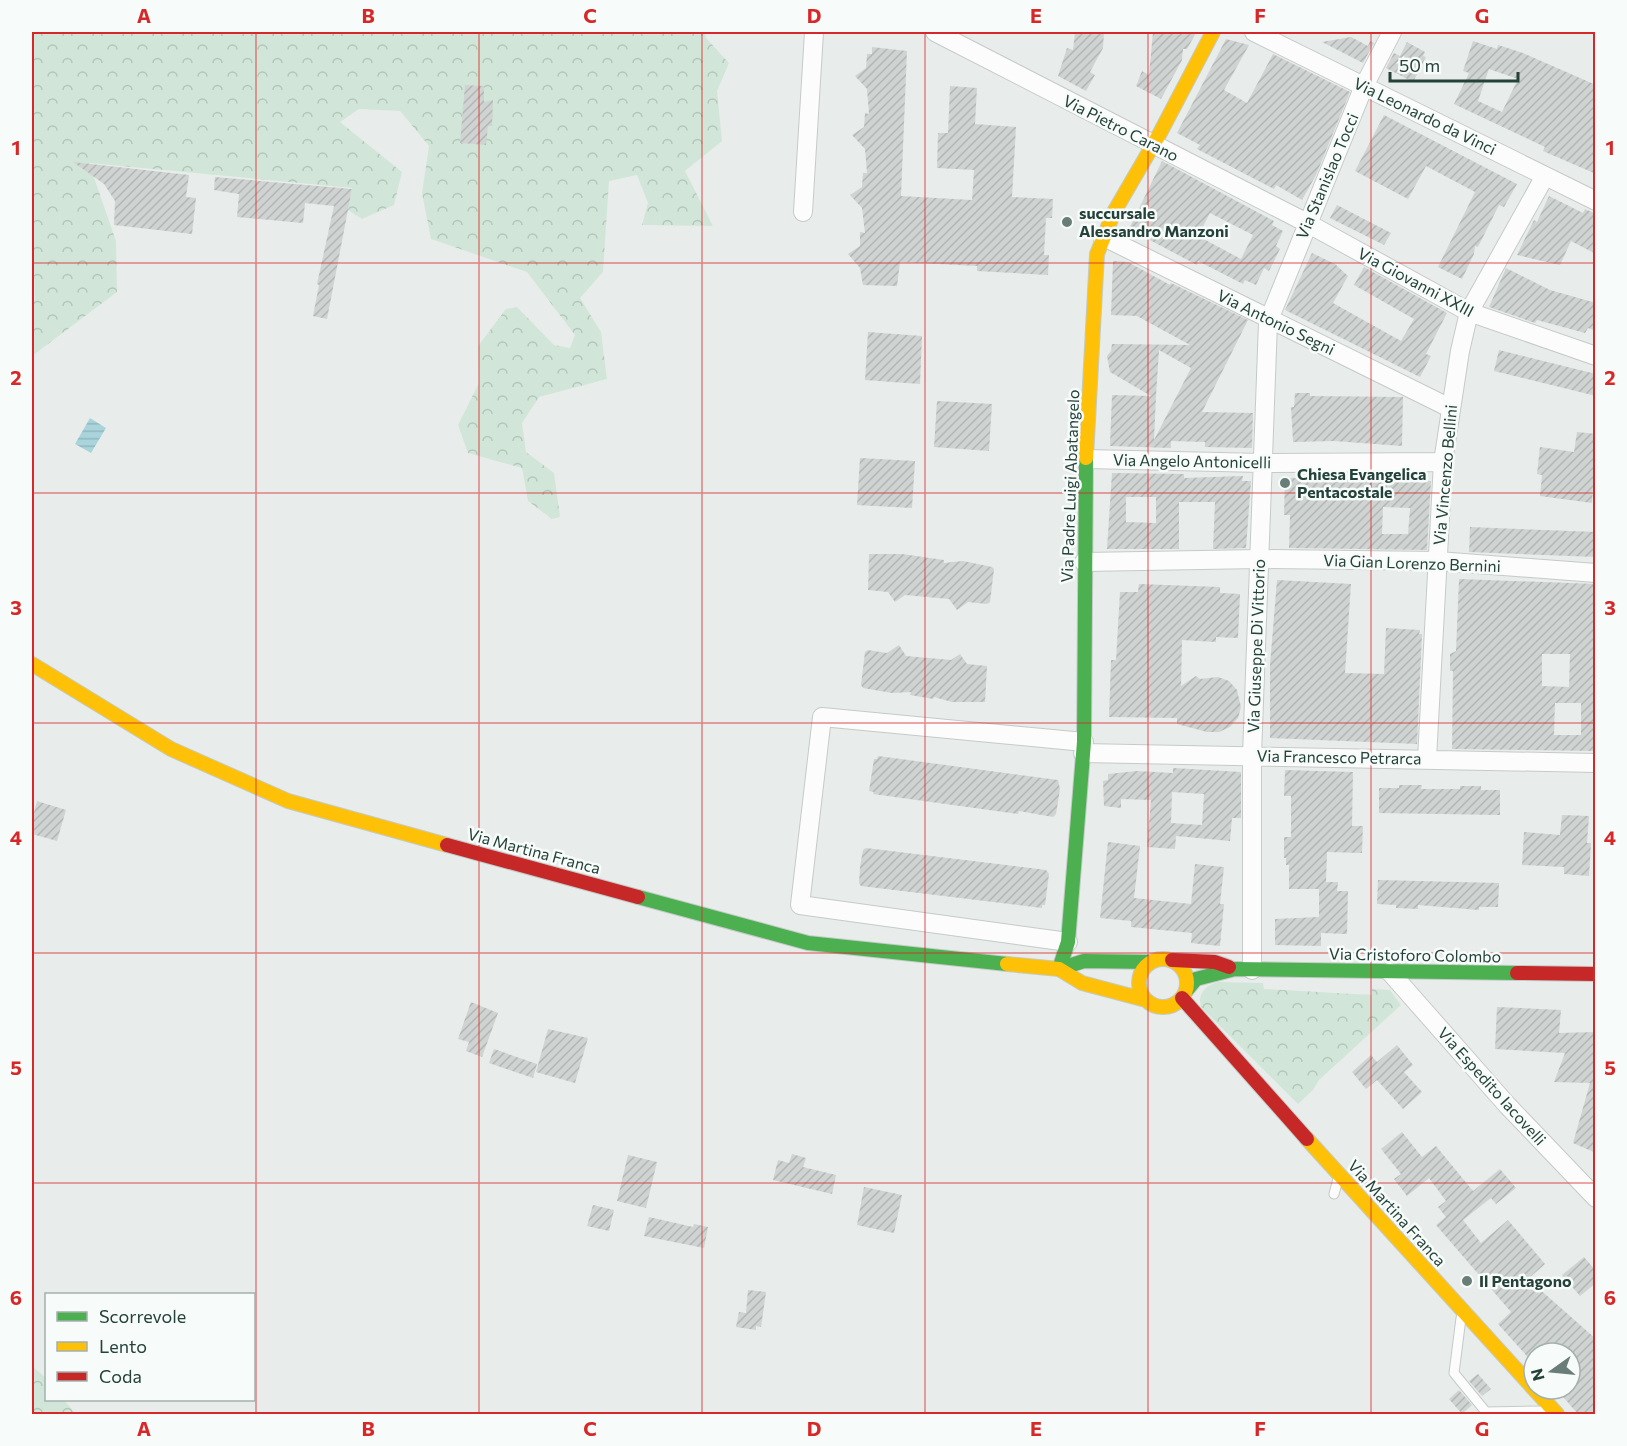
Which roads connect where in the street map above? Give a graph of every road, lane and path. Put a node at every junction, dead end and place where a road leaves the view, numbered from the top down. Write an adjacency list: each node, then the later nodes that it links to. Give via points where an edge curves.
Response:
1 (814, 32): 10 (street)
2 (935, 32): 7 (street, Via Pietro Carano)
3 (1213, 32): 7 (main road, Via Padre Luigi Abatangelo)
4 (1254, 32): 6 (street, Via Leonardo da Vinci)
5 (1392, 32): 6 (street, Via Stanislao Tocci)
6 (1364, 86): 8 (street, Via Leonardo da Vinci); 11 (street, Via Stanislao Tocci)
7 (1153, 145): 11 (street, Via Pietro Carano); 12 (main road, Via Padre Luigi Abatangelo)
8 (1545, 176): 9 (street, Via Leonardo da Vinci); 13 (street, Via Vincenzo Bellini)
9 (1596, 201)
10 (803, 212)
11 (1307, 223): 13 (street, Via Giovanni XXIII); 14 (street, Via Stanislao Tocci)
12 (1102, 236): 14 (street, Via Antonio Segni); 17 (main road, Via Padre Luigi Abatangelo, via 1097,254)
13 (1469, 312): 15 (street, Via Giovanni XXIII); 16 (street, Via Vincenzo Bellini)
14 (1268, 320): 16 (street, Via Antonio Segni); 19 (street, Via Giuseppe Di Vittorio)
15 (1596, 356)
16 (1450, 408): 18 (street, Via Vincenzo Bellini)
17 (1086, 459): 19 (street, Via Angelo Antonicelli); 22 (main road, Via Padre Luigi Abatangelo)
18 (1443, 462): 19 (street, Via Angelo Antonicelli); 21 (street, Via Vincenzo Bellini)
19 (1263, 463): 20 (street, Via Giuseppe Di Vittorio)
20 (1259, 559): 21 (street, Via Gian Lorenzo Bernini); 22 (street, Via Gian Lorenzo Bernini); 26 (street, Via Giuseppe Di Vittorio)
21 (1438, 561): 23 (street, Via Gian Lorenzo Bernini); 27 (street, Via Vincenzo Bellini)
22 (1084, 562): 25 (main road, Via Padre Luigi Abatangelo)
23 (1596, 573)
24 (32, 664): 32 (main road, Via Martina Franca, via 171,749 288,801 808,943)
25 (1084, 747): 26 (street, Via Francesco Petrarca); 29 (main road, Via Padre Luigi Abatangelo); 29 (street, Via Francesco Petrarca, via 822,717 800,905)
26 (1252, 755): 27 (street, Via Francesco Petrarca); 33 (street, Via Giuseppe Di Vittorio)
27 (1427, 759): 28 (street, Via Francesco Petrarca)
28 (1596, 763)
29 (1068, 942): 32 (main road, Via Padre Luigi Abatangelo)
30 (1172, 960): 31 (main road); 33 (main road, Via Cristoforo Colombo, via 1215,962); 36 (main road, via 1187,976)
31 (1150, 962): 32 (main road, Via Martina Franca, via 1084,961); 37 (main road, via 1139,980 1141,994)
32 (1059, 969): 37 (main road, Via Martina Franca, via 1082,983)
33 (1243, 970): 34 (main road, Via Cristoforo Colombo); 36 (main road, Via Cristoforo Colombo, via 1196,980)
34 (1390, 972): 35 (main road, Via Cristoforo Colombo); 41 (street, Via Espedito Iacovelli, via 1507,1105)
35 (1596, 974)
36 (1184, 994): 37 (main road, via 1172,1006); 38 (main road, Via Martina Franca)
37 (1152, 1004): 38 (main road, Via Martina Franca)
38 (1235, 1060): 39 (main road, Via Martina Franca)
39 (1340, 1174): 40 (lane); 42 (main road, Via Martina Franca)
40 (1334, 1194)
41 (1596, 1198)
42 (1463, 1310): 43 (main road, Via Martina Franca); 45 (lane, via 1454,1373 1486,1413)
43 (1522, 1376)
44 (1545, 1401): 45 (main road, Via Martina Franca)
45 (1556, 1413)

